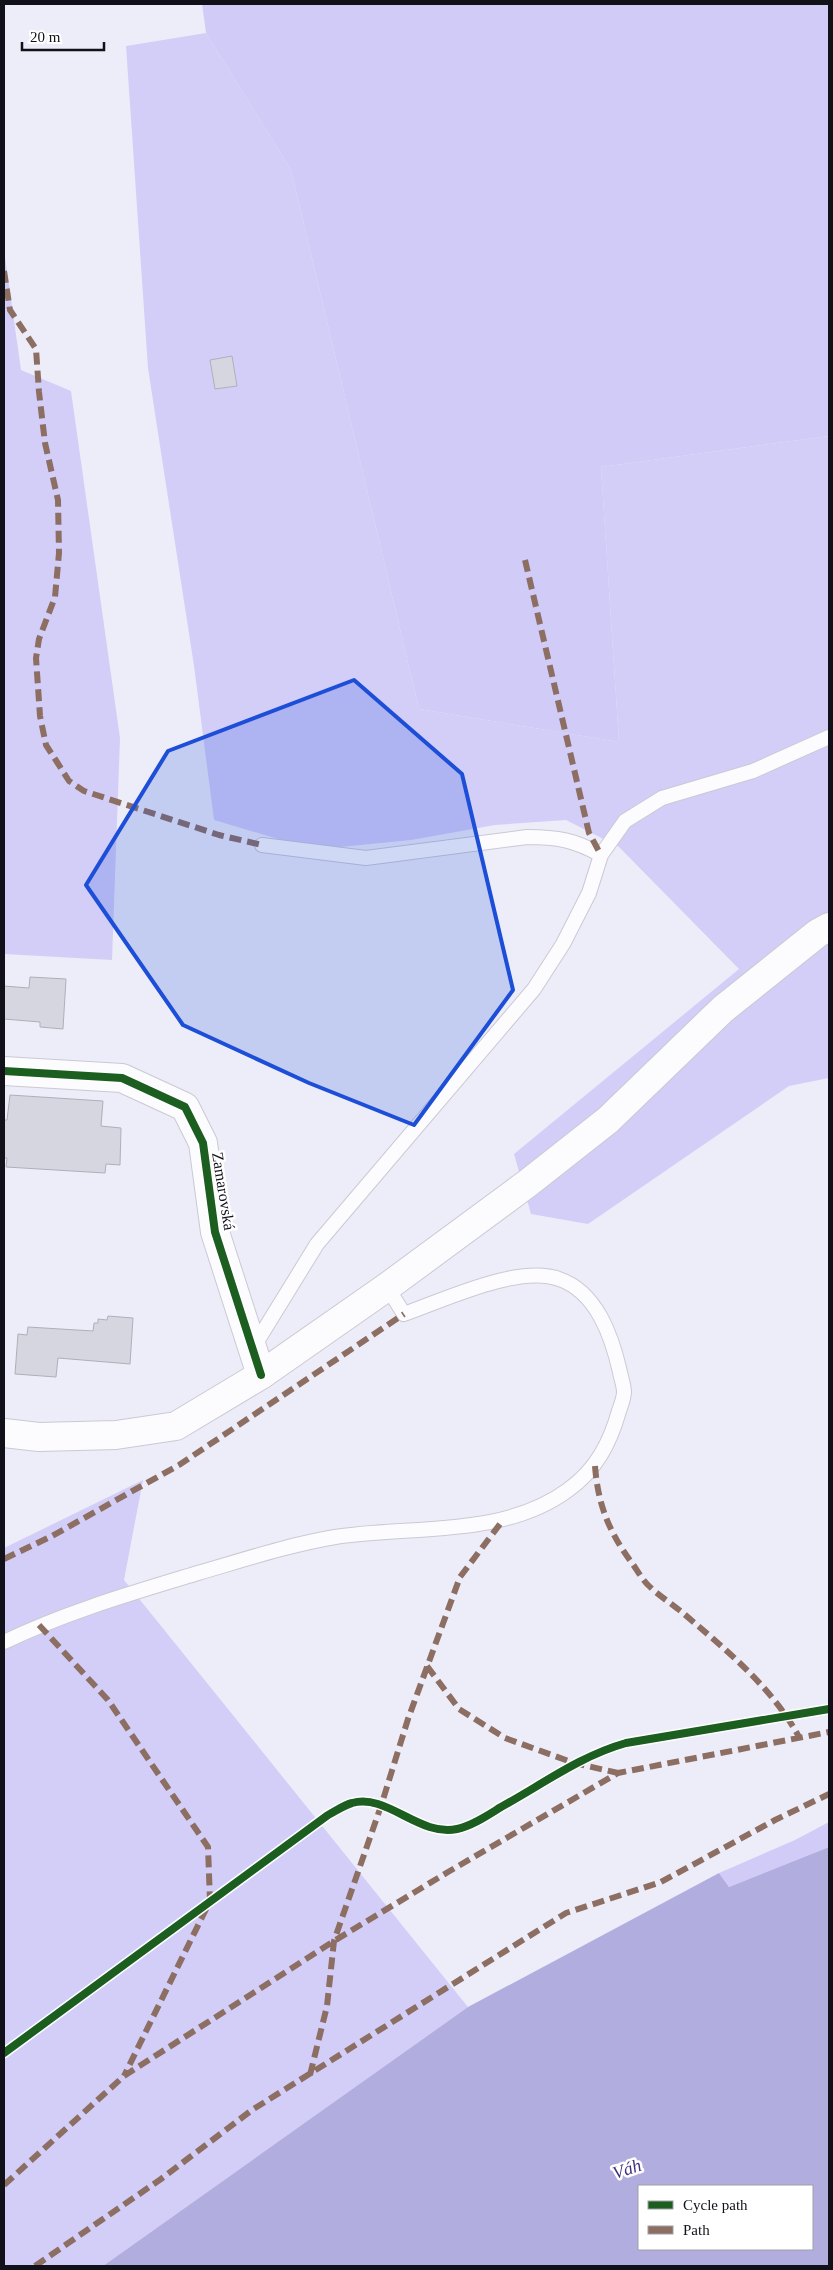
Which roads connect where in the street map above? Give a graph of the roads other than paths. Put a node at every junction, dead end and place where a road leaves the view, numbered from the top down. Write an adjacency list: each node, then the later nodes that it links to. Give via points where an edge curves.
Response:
1 (829, 738): 3 (lane, via 754,771 662,798 624,821)
2 (262, 846): 3 (lane, via 366,858 527,837 552,837 582,844)
3 (601, 855): 7 (lane, via 563,944 534,990 317,1244)
4 (829, 927): 6 (main road, via 724,1009 608,1120)
5 (4, 1071): 7 (main road, Zamarovská, via 122,1078 185,1107 203,1143 215,1232)
6 (387, 1287): 8 (main road); 10 (lane, via 404,1314 492,1282 530,1276 559,1279 582,1293 601,1317 616,1354 624,1393 612,1435 595,1466 568,1490 542,1505 504,1520 470,1526 334,1537 276,1550 131,1593 39,1625)
7 (252, 1349): 8 (main road, Zamarovská)
8 (261, 1375): 9 (main road, via 176,1426 116,1435 39,1437)
9 (4, 1433)
10 (4, 1642)

